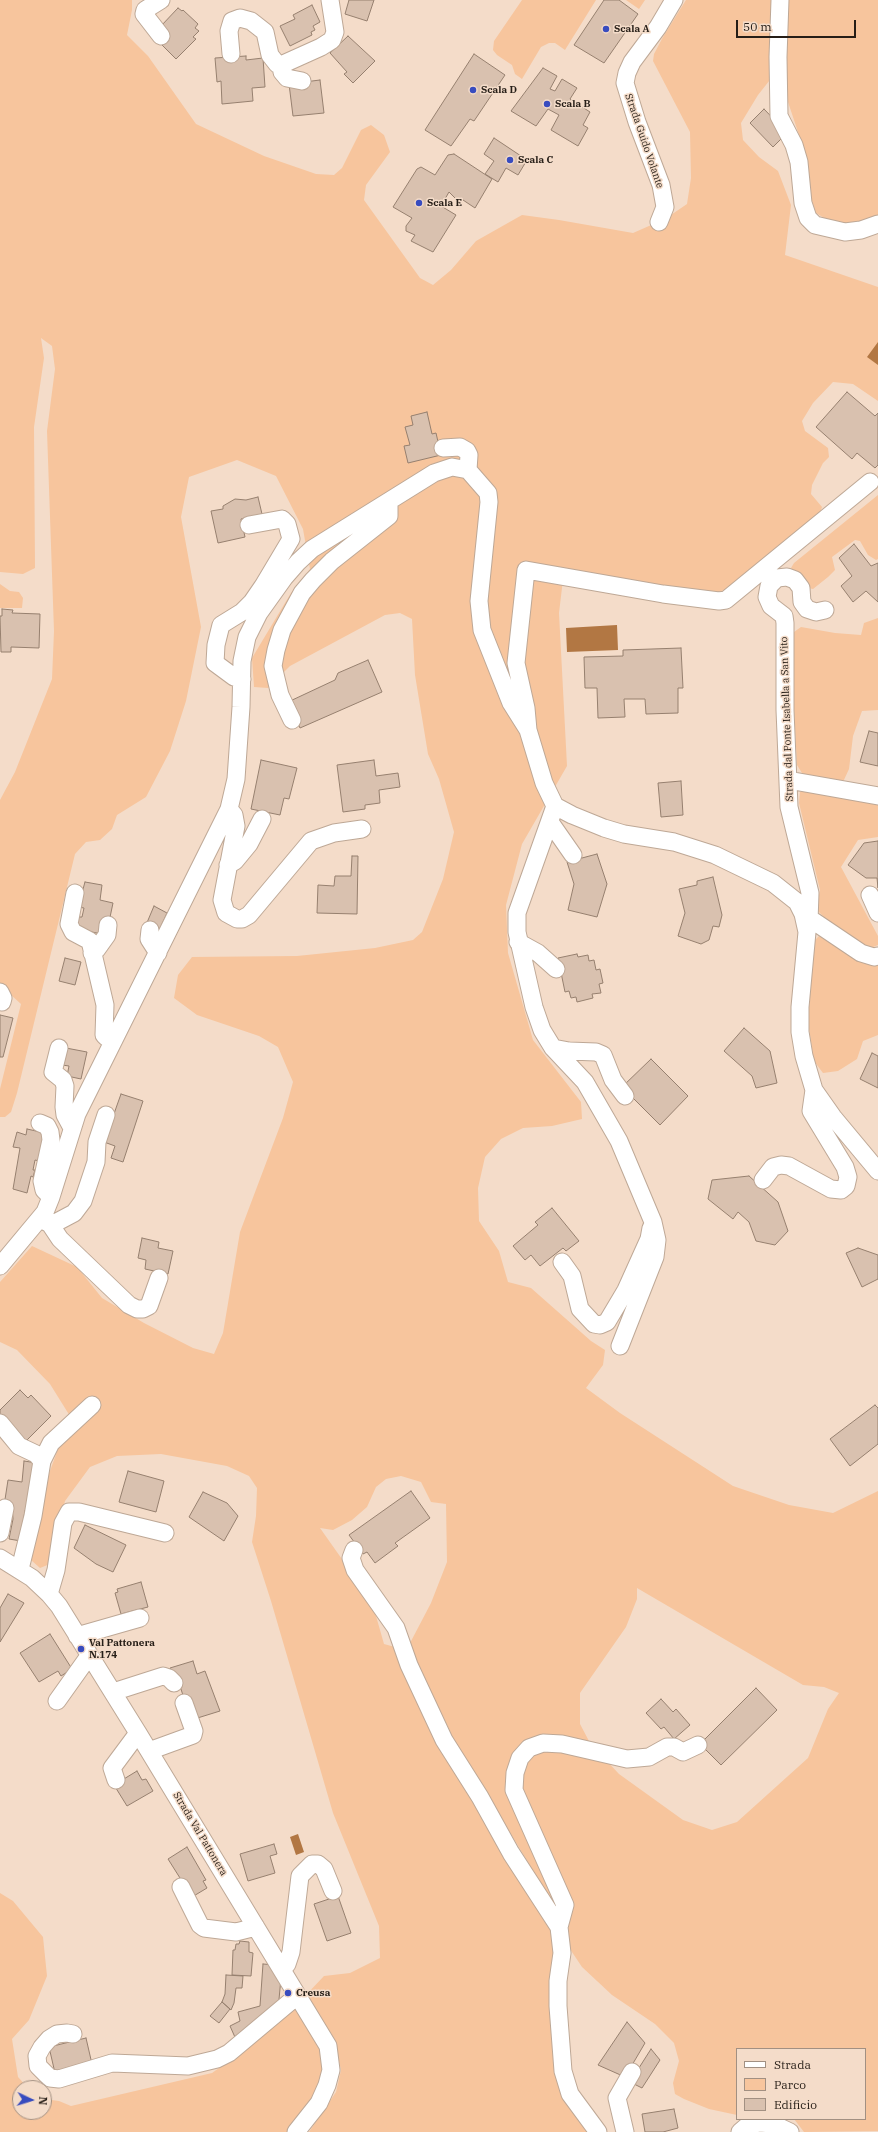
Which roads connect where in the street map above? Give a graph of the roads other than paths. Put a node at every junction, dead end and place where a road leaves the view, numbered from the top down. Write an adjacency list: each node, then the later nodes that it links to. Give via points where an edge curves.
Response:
1 (161, 0): 5 (street, via 145,10 144,14)
2 (330, 0): 7 (street, via 335,32 332,40)
3 (674, 0): 9 (street, Strada Guido Volante, via 632,62 626,83 637,122 661,185 664,207)
4 (780, 0): 10 (street, via 779,116 794,145 799,162 803,203 808,218 816,225 845,232)
5 (161, 36)
6 (231, 54): 7 (street, via 229,31 232,21 240,18 251,21 265,32 270,55)
7 (281, 65): 8 (street, via 282,72 287,78)
8 (302, 81)
9 (659, 222)
10 (878, 224)
11 (443, 448): 12 (street, via 460,447 467,451)
12 (468, 470): 14 (street, via 452,467 441,470); 19 (street, via 488,493 489,502 480,579 482,630 511,703)
13 (870, 482): 19 (street, via 726,600 663,594 526,570 516,663)
14 (389, 501): 17 (street, via 312,549 284,578 259,613 247,637 242,661); 18 (street, via 389,516 332,561 313,580 302,593 282,630 273,666 280,695)
15 (249, 525): 17 (street, via 282,519 287,524 290,538 264,586 252,602 242,612 221,625 215,663 234,677)
16 (825, 610): 20 (street, Strada dal Ponte Isabella a San Vito, via 816,612 807,609 802,602 801,588 795,580 787,577 777,578 770,586 767,597 771,606 784,616 785,623)
17 (242, 679): 22 (street, via 236,779)
18 (292, 720)
19 (528, 730): 23 (street)
20 (788, 780): 21 (street); 32 (street, Strada dal Ponte Isabella a San Vito, via 790,807 810,893)
21 (878, 796)
22 (229, 810): 27 (street, via 236,821); 36 (street)
23 (552, 814): 26 (street); 32 (street, Strada dal Ponte Isabella a San Vito, via 572,816 624,834 674,842 715,856 774,883 798,902); 34 (street, via 517,913)
24 (262, 819): 27 (street, via 249,844 235,861)
25 (362, 829): 27 (street, via 311,840 254,910 242,919 231,918 223,908)
26 (573, 855)
27 (228, 865)
28 (75, 893): 35 (street, via 69,924 74,932 90,941)
29 (870, 896): 30 (street)
30 (878, 913)
31 (108, 925): 35 (street, via 107,935)
32 (808, 925): 37 (street, via 861,953); 42 (street, Strada dal Ponte Isabella a San Vito, via 800,1032)
33 (150, 930): 36 (street, via 149,939)
34 (518, 942): 38 (street, via 538,953); 41 (street, via 534,1007 542,1030)
35 (92, 953): 39 (street, via 105,1005 104,1034)
36 (158, 953): 39 (street)
37 (878, 956)
38 (556, 969)
39 (114, 1040): 46 (street)
40 (60, 1048): 46 (street, via 53,1072 63,1080 65,1115)
41 (553, 1048): 43 (street, via 574,1052 596,1052 603,1055 613,1080); 51 (street, via 585,1082 619,1141)
42 (814, 1090): 47 (street, Strada dal Ponte Isabella a San Vito); 48 (street, via 811,1111 845,1167 848,1176 846,1186 841,1190 831,1189 789,1166 781,1165 773,1167)
43 (625, 1096)
44 (106, 1115): 50 (street, via 84,1201 74,1213)
45 (40, 1123): 49 (street, via 47,1126 50,1132 51,1140 42,1181 44,1190)
46 (72, 1128): 49 (street)
47 (878, 1171)
48 (763, 1180)
49 (52, 1197): 50 (street)
50 (45, 1222): 53 (street); 54 (street, via 129,1305 137,1309 149,1306)
51 (653, 1222): 52 (street, via 649,1239 626,1290 607,1322 594,1324 580,1309 572,1276); 55 (street, via 657,1240 655,1257)
52 (562, 1262)
53 (0, 1266)
54 (159, 1278)
55 (620, 1346)
56 (92, 1404): 58 (street, via 50,1443)
57 (0, 1423): 58 (street, via 19,1446 36,1454)
58 (42, 1461): 63 (street, via 33,1516)
59 (5, 1508): 61 (street)
60 (165, 1533): 64 (street, via 79,1512 69,1512 63,1523 56,1570)
61 (0, 1534)
62 (354, 1550): 79 (street, via 351,1558 355,1570 396,1628 409,1666 444,1740 511,1852)
63 (7, 1563): 64 (street, Strada Val Pattonera)
64 (49, 1594): 66 (street, Strada Val Pattonera)
65 (140, 1618): 66 (street)
66 (76, 1636): 67 (street, Strada Val Pattonera)
67 (90, 1656): 69 (street, Strada Val Pattonera); 70 (street)
68 (174, 1683): 69 (street, via 163,1676)
69 (113, 1692): 72 (street, Strada Val Pattonera)
70 (57, 1700)
71 (184, 1703): 74 (street, via 194,1731 193,1735)
72 (138, 1733): 74 (street, Strada Val Pattonera); 75 (street, via 112,1768)
73 (698, 1745): 79 (street, via 683,1752 674,1747 667,1747 649,1757 627,1759 562,1744 543,1743 529,1748 520,1758 514,1773 514,1790 565,1905)
74 (149, 1751): 78 (street, Strada Val Pattonera)
75 (116, 1780)
76 (181, 1887): 78 (street, via 200,1925 204,1928 236,1932)
77 (333, 1891): 80 (street, via 324,1869 318,1864 312,1864 300,1876 291,1952)
78 (256, 1927): 80 (street, Strada Val Pattonera)
79 (560, 1927): 85 (street, via 562,1953 558,2006 563,2070 570,2094)
80 (282, 1970): 81 (street, Strada Val Pattonera)
81 (296, 1996): 82 (street, via 229,2053 217,2059 188,2066 112,2063 59,2079 50,2078 38,2066 37,2056 49,2039 57,2034); 84 (street, Strada Val Pattonera, via 328,2046 331,2070 319,2103)
82 (73, 2034)
83 (632, 2072): 86 (street, via 617,2098)
84 (296, 2132)
85 (598, 2132)
86 (625, 2132)
87 (740, 2132): 88 (street, via 747,2126 759,2123 773,2124)
88 (790, 2132)

